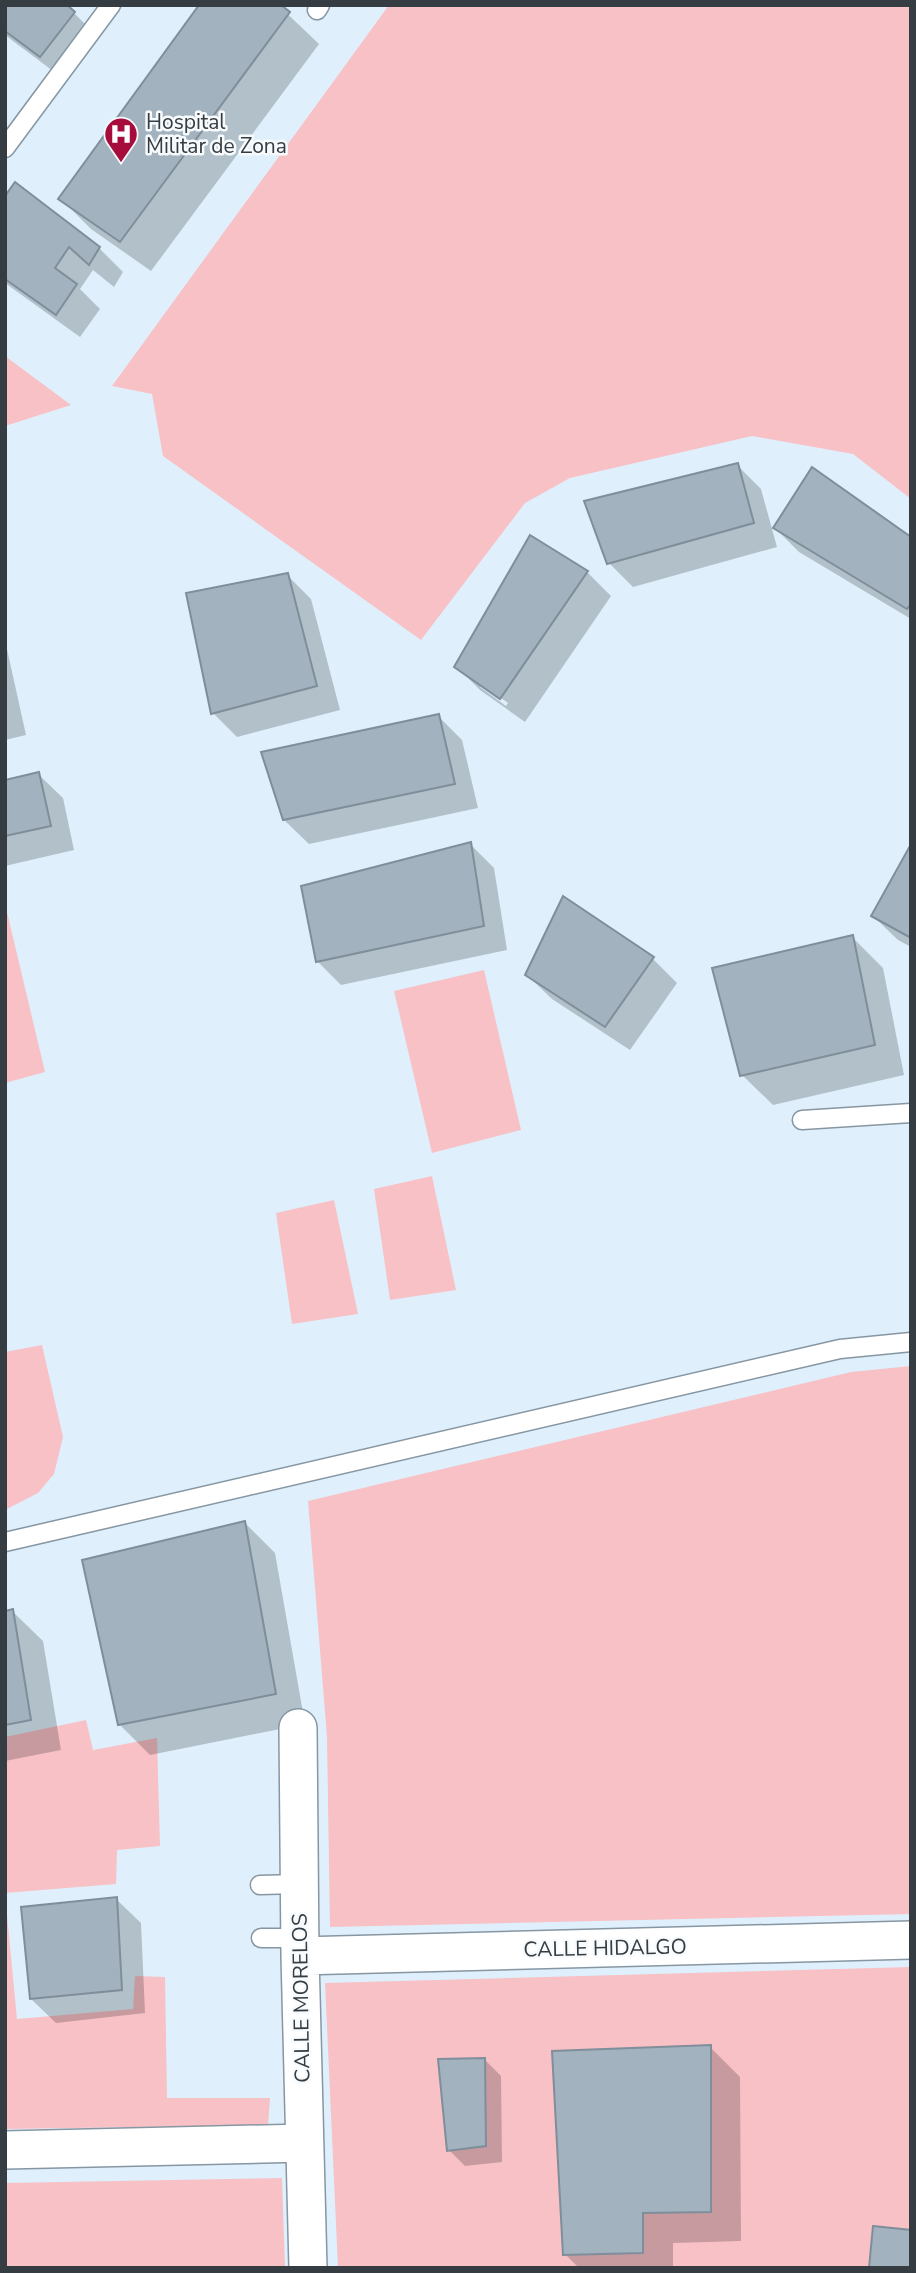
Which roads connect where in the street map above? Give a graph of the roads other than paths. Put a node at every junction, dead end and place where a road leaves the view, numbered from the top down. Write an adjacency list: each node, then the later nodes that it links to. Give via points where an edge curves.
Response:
1 (111, 5): 2 (lane)
2 (5, 148)
3 (911, 1113): 4 (lane)
4 (802, 1120)
5 (911, 1342): 6 (lane, via 840,1349)
6 (5, 1542)
7 (298, 1728): 8 (street, CALLE MORELOS)
8 (298, 1884): 9 (lane); 12 (street, CALLE MORELOS)
9 (260, 1885)
10 (261, 1938): 12 (lane)
11 (911, 1940): 12 (street, CALLE HIDALGO)
12 (300, 1947): 13 (street, CALLE MORELOS)
13 (304, 2144): 14 (street); 15 (street, CALLE MORELOS)
14 (5, 2151)
15 (308, 2268)

